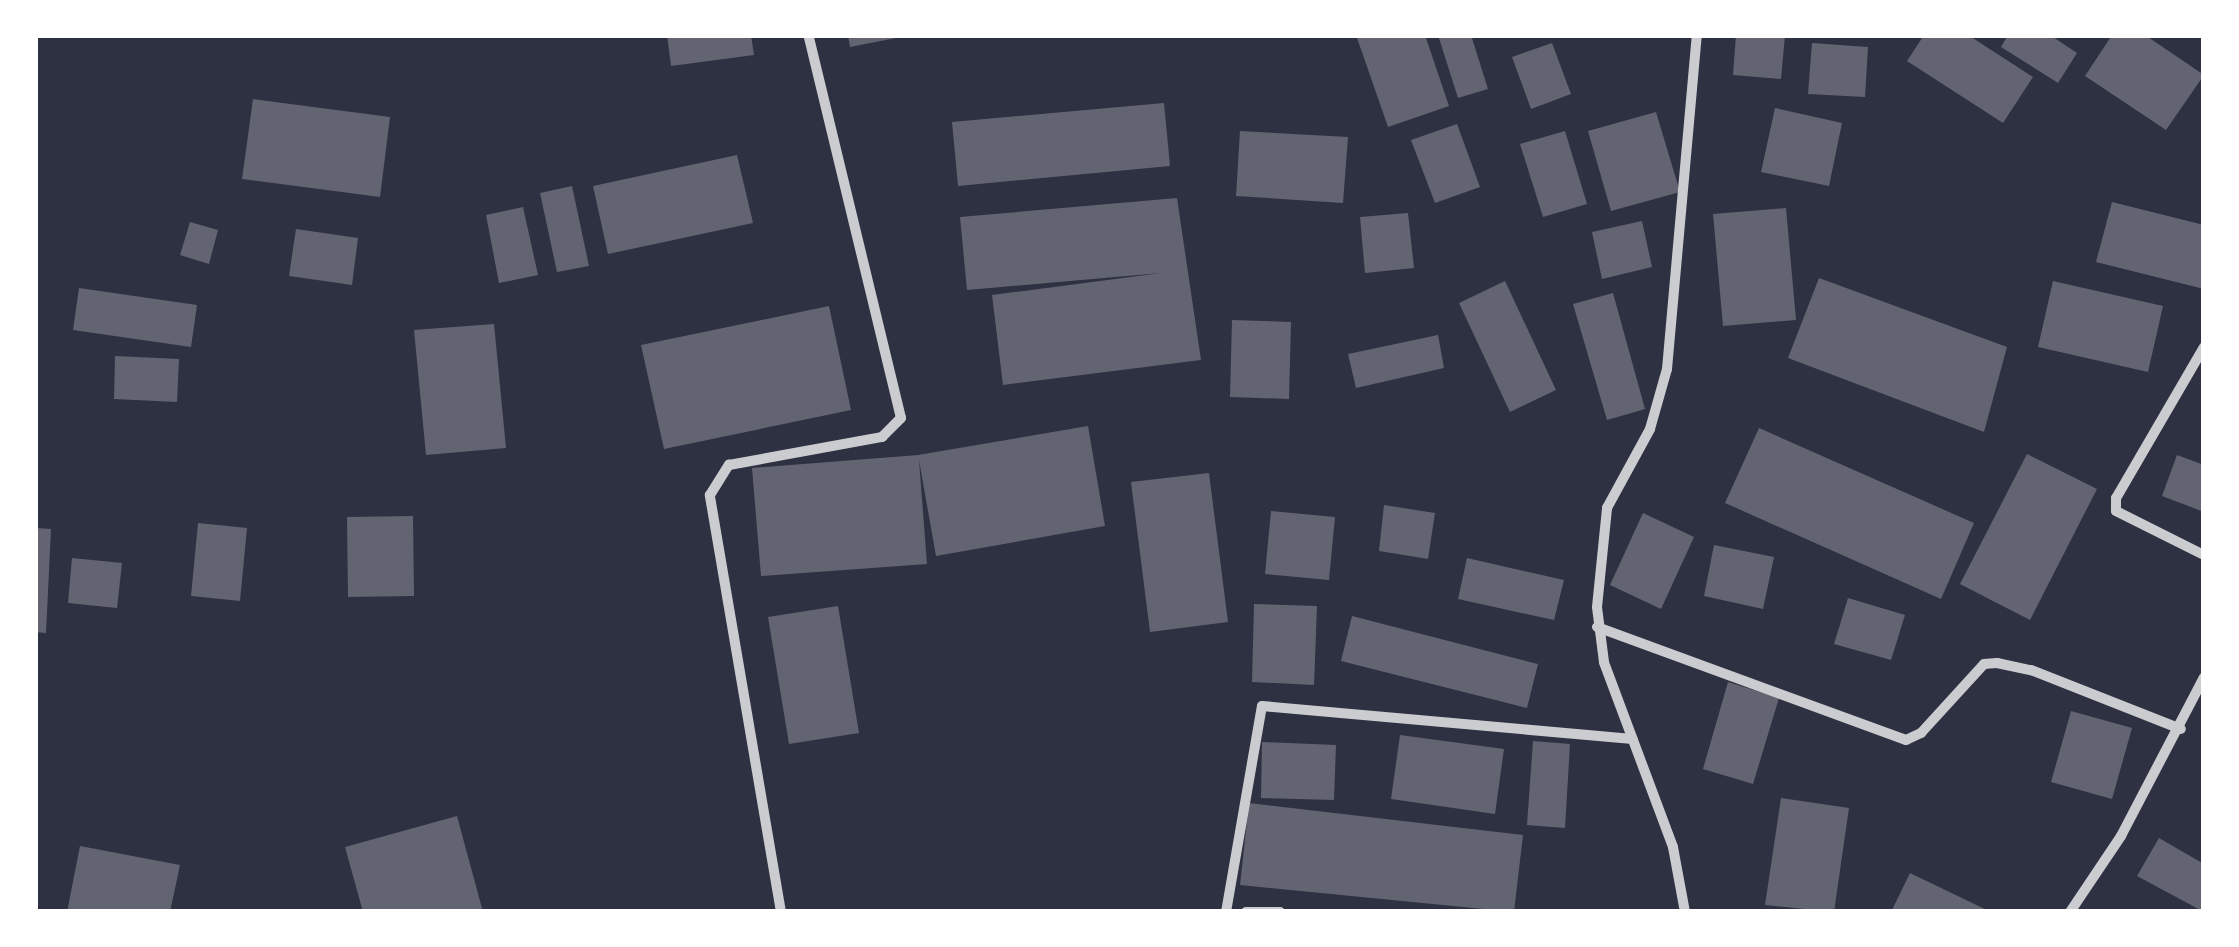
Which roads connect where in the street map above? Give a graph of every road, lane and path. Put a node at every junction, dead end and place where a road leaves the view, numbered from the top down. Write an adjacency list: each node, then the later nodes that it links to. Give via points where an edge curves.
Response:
1 (808, 35): 9 (street, via 901,418 882,436 729,465 710,495)
2 (1697, 35): 5 (street, via 1667,369 1650,429 1607,508)
3 (2204, 347): 4 (street, via 2116,498 2116,511)
4 (2204, 555)
5 (1597, 628): 7 (street, via 1906,740 1921,733 1984,664 1997,663); 8 (street)
6 (2204, 677): 7 (street)
7 (2181, 729): 14 (street)
8 (1633, 739): 10 (street, via 1262,706); 13 (street, via 1673,847)
9 (781, 912)
10 (1226, 912)
11 (1246, 912): 12 (street)
12 (1280, 912)
13 (1685, 912)
14 (2070, 912)

